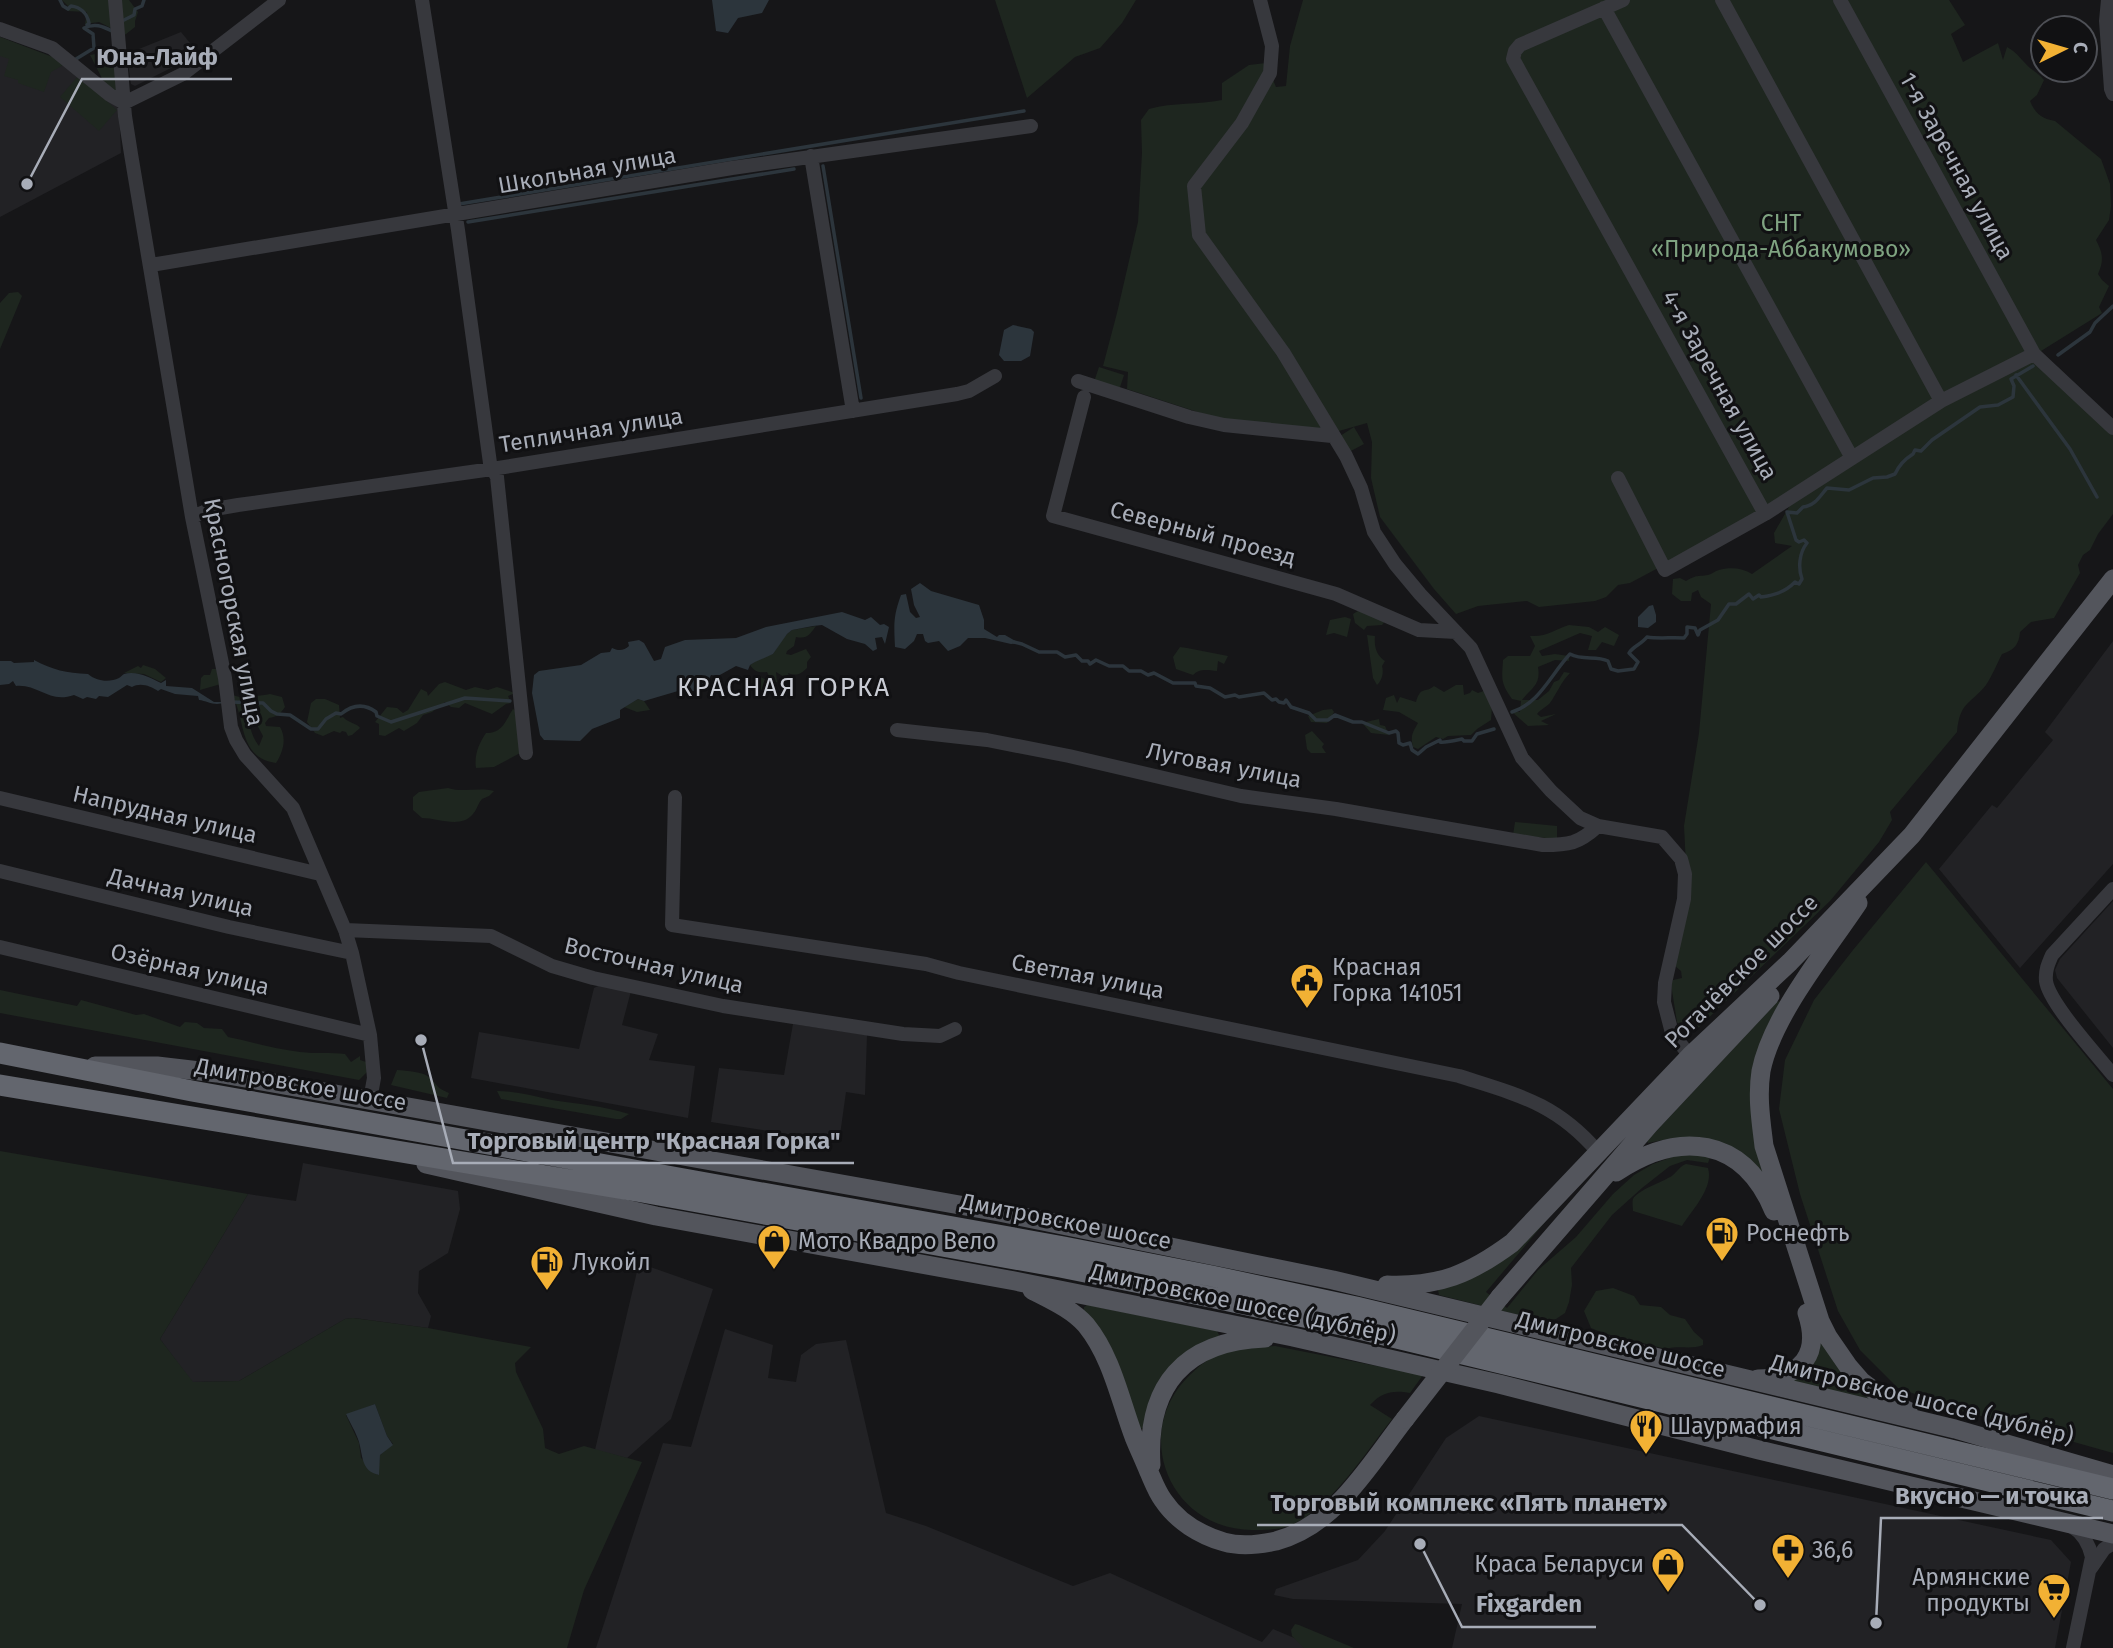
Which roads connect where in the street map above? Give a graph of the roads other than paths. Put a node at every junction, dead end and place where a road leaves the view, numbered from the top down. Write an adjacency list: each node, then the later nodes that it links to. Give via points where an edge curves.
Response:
1 (115, 0): 12 (street, Красногорская улица)
2 (279, 0): 12 (street, via 183,74)
3 (422, 0): 15 (street)
4 (1260, 0): 24 (street, via 1272,46 1270,73 1242,123 1194,186 1199,235 1283,352)
5 (1623, 0): 9 (street)
6 (1722, 0): 21 (street)
7 (1840, 0): 17 (street, 1-я Заречная улица)
8 (2108, 0): 11 (street)
9 (1604, 8): 25 (street); 28 (street, 4-я Заречная улица, via 1520,45 1513,59)
10 (0, 29): 12 (street, via 52,48)
11 (2113, 94)
12 (124, 103): 16 (street, Красногорская улица)
13 (1031, 126): 14 (street, Школьная улица)
14 (811, 156): 15 (street, Школьная улица); 22 (street)
15 (455, 215): 16 (street, Школьная улица); 26 (street)
16 (151, 265): 29 (street, Красногорская улица)
17 (2034, 354): 21 (street); 23 (street, 1-я Заречная улица)
18 (995, 376): 22 (street, Тепличная улица, via 957,394)
19 (1078, 381): 24 (street, via 1224,425)
20 (1084, 397): 31 (street, Северный проезд, via 1052,516 1336,594 1419,630)
21 (1941, 401): 25 (street)
22 (853, 411): 26 (street, Тепличная улица)
23 (2113, 428)
24 (1332, 436): 31 (street, via 1361,488 1374,532)
25 (1852, 458): 28 (street)
26 (492, 469): 29 (street, Тепличная улица, via 238,505); 33 (street, via 497,477)
27 (1618, 478): 28 (street, via 1665,570)
28 (1765, 514)
29 (192, 517): 39 (street, Красногорская улица, via 231,727 245,755 293,808)
30 (2113, 579): 37 (main road, Рогачёвское шоссе)
31 (1456, 632): 36 (street, via 1469,645 1522,758 1580,818)
32 (897, 730): 36 (street, Луговая улица, via 987,740 1241,796 1543,845 1583,840)
33 (526, 753)
34 (675, 797): 54 (street, Светлая улица, via 672,925 926,964 1459,1076 1522,1096 1557,1114)
35 (0, 798): 39 (street, Напрудная улица)
36 (1598, 826): 48 (street, via 1662,836 1681,859 1684,899 1664,1002 1672,1033)
37 (1912, 835): 41 (main road); 48 (main road, Рогачёвское шоссе, via 1790,962)
38 (0, 871): 44 (street, Дачная улица)
39 (320, 874): 42 (street, Красногорская улица)
40 (2113, 889): 50 (street, via 2052,955 2046,979 2054,1001)
41 (1858, 903): 55 (main road); 60 (main road, via 1789,1005 1767,1051 1759,1094 1765,1146 1820,1321 1848,1366 1889,1402)
42 (345, 930): 44 (street, Красногорская улица); 45 (street, Восточная улица, via 491,936 552,966 723,1006 904,1034 940,1036)
43 (0, 947): 46 (street, Озёрная улица)
44 (352, 953): 46 (street, Красногорская улица)
45 (955, 1029)
46 (370, 1035): 52 (street, Красногорская улица, via 374,1078)
47 (0, 1053): 49 (highway, Дмитровское шоссе)
48 (1690, 1056): 54 (main road, Рогачёвское шоссе)
49 (69, 1065): 52 (main road, Дмитровское шоссе (дублёр), via 157,1066); 63 (highway, Дмитровское шоссе, via 1212,1276)
50 (2113, 1075)
51 (0, 1085): 53 (highway, Дмитровское шоссе)
52 (370, 1100): 56 (main road, Дмитровское шоссе (дублёр), via 999,1212)
53 (358, 1146): 57 (main road, Дмитровское шоссе (дублёр), via 656,1216); 64 (highway, Дмитровское шоссе, via 642,1192 1210,1297)
54 (1598, 1152): 56 (main road, Рогачёвское шоссе, via 1511,1243 1486,1262 1459,1275 1404,1286)
55 (1597, 1184): 59 (main road, via 1653,1153 1692,1145 1732,1156 1756,1178 1773,1208 1811,1325 1812,1346 1808,1357 1787,1374); 62 (main road, bridge, via 1500,1297 1352,1488 1313,1526 1264,1544 1237,1546 1188,1525 1163,1501)
56 (1333, 1280): 59 (main road, Дмитровское шоссе (дублёр))
57 (1014, 1281): 58 (main road, Дмитровское шоссе (дублёр)); 62 (main road, via 1071,1312 1097,1341)
58 (1293, 1337): 62 (main road, via 1222,1344 1181,1368 1155,1410 1149,1442); 65 (main road, Дмитровское шоссе (дублёр))
59 (1739, 1378): 60 (main road, Дмитровское шоссе (дублёр))
60 (1955, 1429): 61 (main road, Дмитровское шоссе (дублёр))
61 (2113, 1475)
62 (1152, 1477)
63 (2113, 1489)
64 (2113, 1511)
65 (2065, 1523): 66 (main road, Дмитровское шоссе (дублёр)); 68 (street, via 2090,1547)
66 (2113, 1534)
67 (2113, 1543): 68 (street)
68 (2091, 1570): 69 (street)
69 (2073, 1648)

